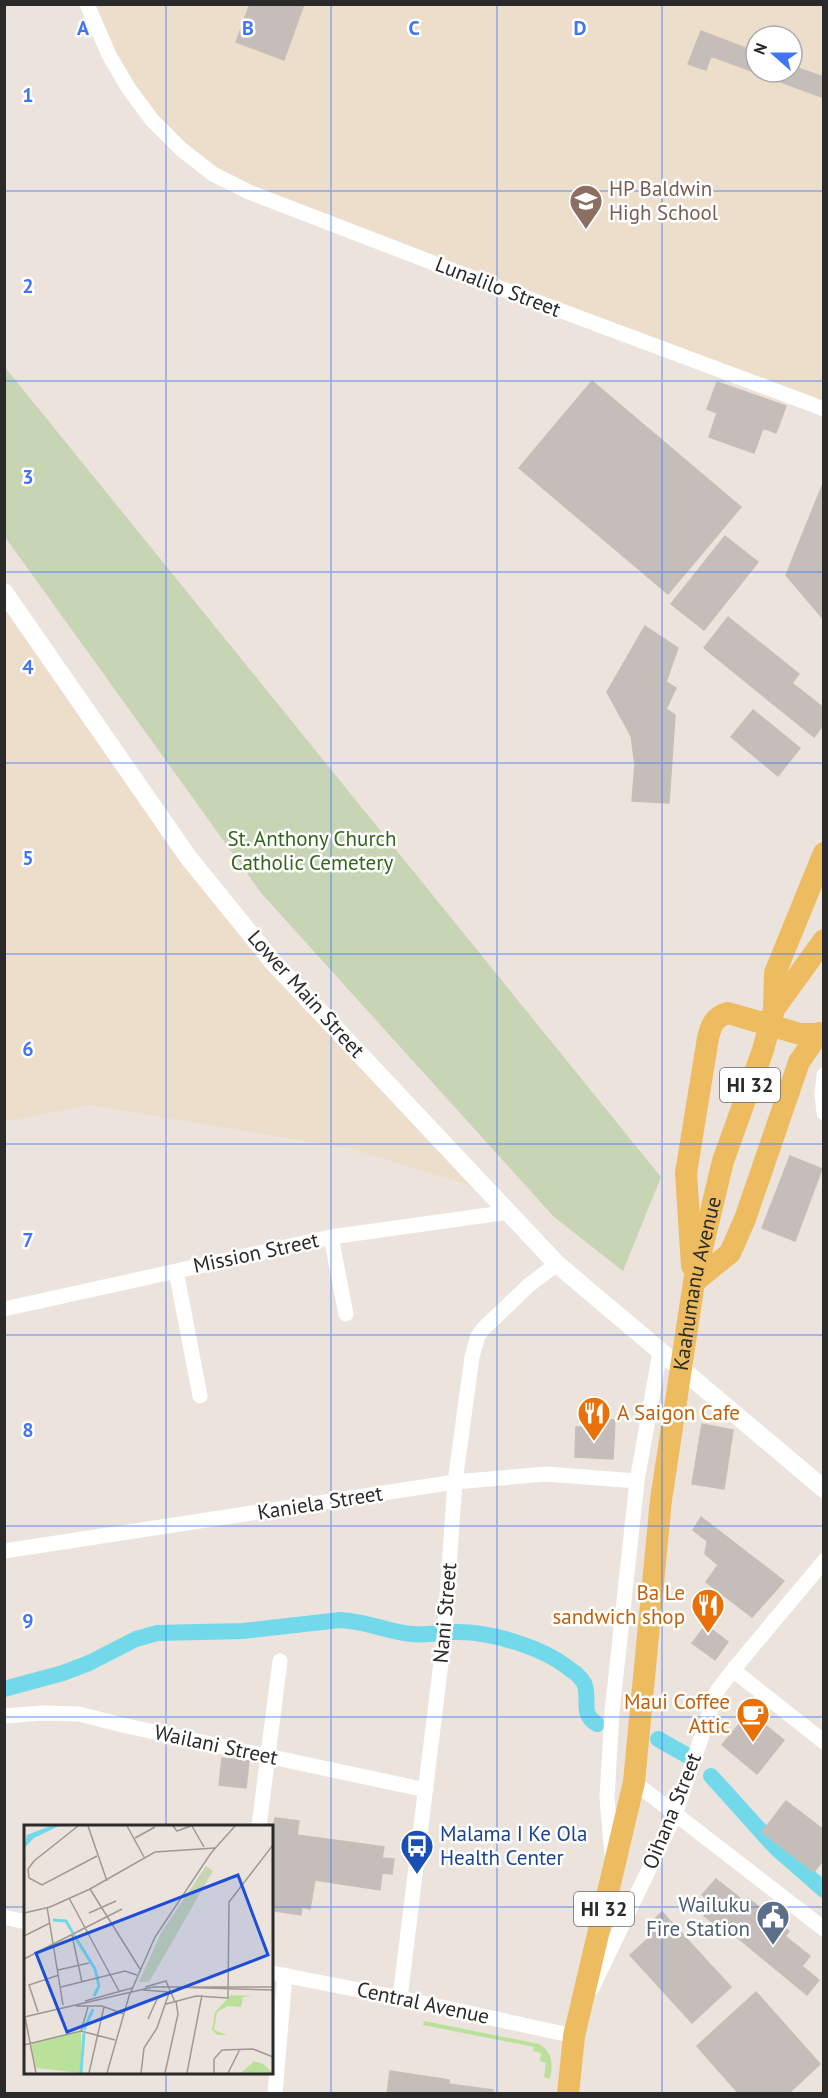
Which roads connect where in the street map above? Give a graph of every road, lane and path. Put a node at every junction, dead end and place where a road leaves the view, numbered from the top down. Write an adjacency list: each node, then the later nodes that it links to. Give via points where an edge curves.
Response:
1 (87, 4): 2 (street, Lunalilo Street, via 129,89 152,120 213,174 249,192)
2 (824, 409)
3 (4, 592): 10 (street, Lower Main Street, via 188,857 266,953)
4 (824, 853): 6 (main road, Kaahumanu Avenue / HI 32, via 775,973)
5 (824, 940): 6 (main road, Kaahumanu Avenue / HI 32)
6 (774, 1009): 14 (main road, Kaahumanu Avenue / HI 32, via 723,1161)
7 (814, 1034): 14 (main road, via 799,1062 730,1253); 14 (main road, via 728,1013 720,1015 710,1029 686,1173)
8 (824, 1076): 9 (street)
9 (824, 1113)
10 (510, 1212): 11 (street, Mission Street); 12 (street, Lower Main Street)
11 (331, 1237): 13 (street, Mission Street); 16 (street)
12 (557, 1264): 17 (street, Lower Main Street); 20 (street, Nani Street, via 505,1306 478,1336)
13 (176, 1270): 15 (street, Mission Street); 18 (street)
14 (694, 1282): 29 (main road, Kaahumanu Avenue / HI 32, via 661,1500)
15 (4, 1309)
16 (346, 1314)
17 (660, 1352): 19 (street); 21 (street, Lower Main Street)
18 (200, 1396)
19 (637, 1481): 20 (street, Kaniela Street, via 546,1474); 33 (street, via 606,1798)
20 (455, 1482): 22 (street, Kaniela Street); 30 (street, Nani Street, via 444,1632)
21 (824, 1489)
22 (4, 1551)
23 (824, 1562): 25 (street, Oihana Street)
24 (280, 1661): 28 (street)
25 (733, 1670): 27 (street); 31 (street, Oihana Street, via 717,1691)
26 (4, 1716): 28 (street, Wailani Street, via 79,1714)
27 (824, 1742)
28 (268, 1756): 30 (street, Wailani Street); 32 (street)
29 (634, 1782): 31 (street); 33 (main road, HI 32)
30 (426, 1790): 38 (street, Nani Street)
31 (675, 1815): 36 (street); 39 (street, Oihana Street)
32 (259, 1825)
33 (614, 1870): 39 (main road, HI 32)
34 (4, 1917): 35 (street)
35 (24, 1922)
36 (824, 1929)
37 (278, 1974): 38 (street, Central Avenue); 40 (street)
38 (400, 1998): 39 (street, Central Avenue)
39 (577, 2025): 41 (main road, HI 32)
40 (275, 2094)
41 (568, 2094)

